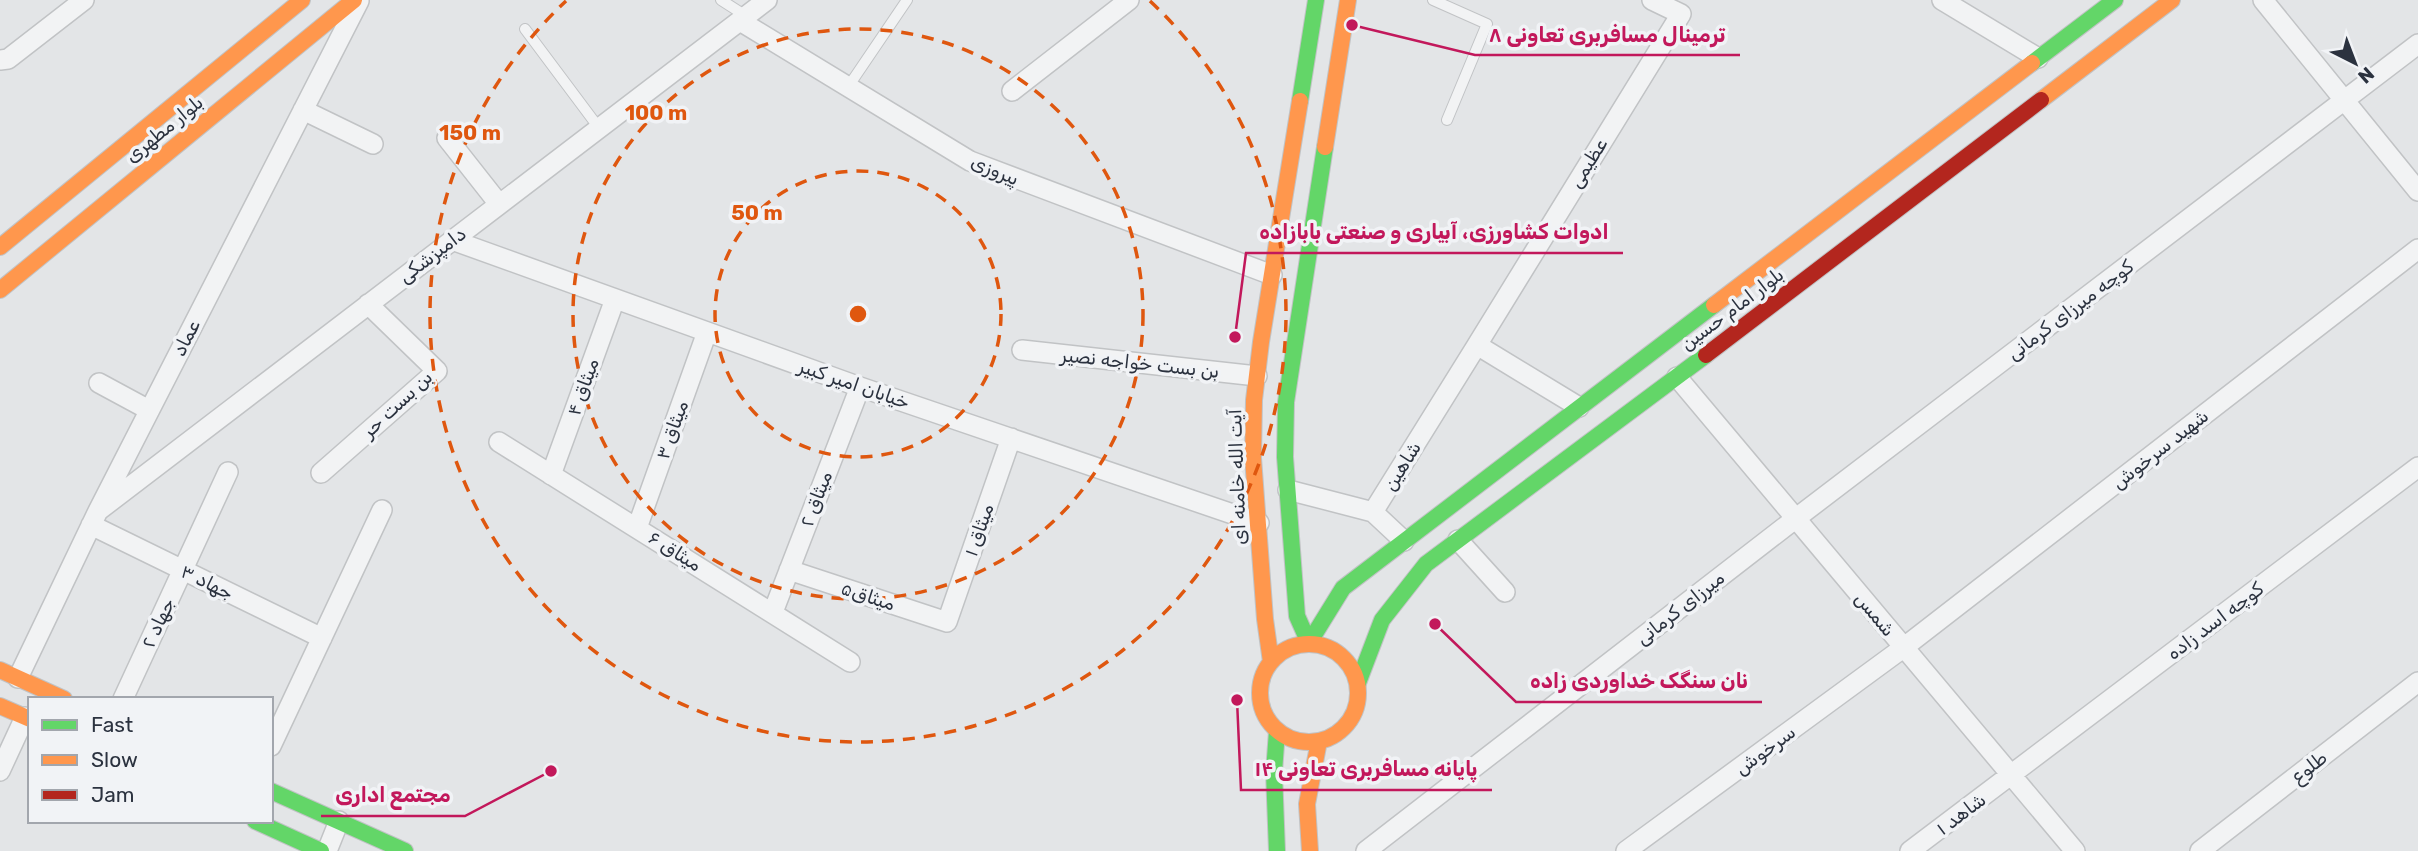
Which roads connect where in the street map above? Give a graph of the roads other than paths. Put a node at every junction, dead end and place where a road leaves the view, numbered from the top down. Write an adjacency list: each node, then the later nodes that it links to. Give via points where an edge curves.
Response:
1 (83, 0): 20 (street, via 8,59)
2 (302, 0): 32 (street, بلوار مطهری)
3 (357, 0): 24 (street, عماد); 35 (street, بلوار مطهری)
4 (721, 0): 16 (lane)
5 (767, 0): 16 (street, دامپزشکی)
6 (907, 0): 21 (lane)
7 (1129, 0): 22 (street)
8 (1316, 0): 34 (street, آیت الله خامنه ای)
9 (1349, 0): 53 (street, via 1286,402)
10 (1433, 0): 25 (lane, via 1487,24)
11 (1652, 0): 39 (street, عظیمی, via 1681,15)
12 (1942, 0): 19 (street)
13 (2115, 0): 19 (street, بلوار امام حسین)
14 (2172, 0): 42 (street, بلوار امام حسین)
15 (2263, 0): 23 (street)
16 (743, 18): 21 (street, پیروزی); 26 (street, دامپزشکی)
17 (525, 29): 26 (lane)
18 (2418, 44): 23 (street, کوچه میرزای کرمانی)
19 (2038, 58): 45 (street, بلوار امام حسین)
20 (0, 60)
21 (848, 87): 34 (street, پیروزی, via 970,161)
22 (1012, 91)
23 (2344, 100): 29 (street); 57 (street, کوچه میرزای کرمانی)
24 (303, 110): 28 (street); 46 (street, عماد)
25 (1447, 120)
26 (599, 128): 30 (street, دامپزشکی)
27 (447, 138): 30 (street)
28 (373, 144)
29 (2418, 191)
30 (499, 204): 31 (street, دامپزشکی)
31 (452, 240): 36 (street, خیابان امیر کبیر); 37 (street, دامپزشکی)
32 (0, 247)
33 (2418, 249): 69 (street, شهید سرخوش)
34 (1272, 275): 41 (street, آیت الله خامنه ای)
35 (0, 290)
36 (615, 299): 38 (street, خیابان امیر کبیر); 52 (street, میثاق ۴)
37 (369, 304): 51 (street, بن بست حر, via 437,370); 56 (street, دامپزشکی)
38 (707, 332): 44 (street, خیابان امیر کبیر); 59 (street, میثاق ۳)
39 (1477, 345): 45 (street); 55 (street, شاهین)
40 (1022, 350): 41 (street, بن بست خواجه نصیر)
41 (1257, 376): 58 (street, آیت الله خامنه ای, via 1253,458)
42 (1677, 377): 57 (street, شمس); 60 (street, بلوار امام حسین)
43 (99, 383): 46 (street)
44 (860, 387): 47 (street, خیابان امیر کبیر); 63 (street, میثاق ۲)
45 (1579, 407): 61 (street, بلوار امام حسین)
46 (149, 410): 56 (street, عماد)
47 (1011, 438): 58 (street, خیابان امیر کبیر); 66 (street, میثاق ۱)
48 (499, 442): 52 (street, میثاق ۶)
49 (2418, 467): 83 (street, کوچه اسد زاده)
50 (228, 472): 62 (street, جهاد ۲)
51 (321, 473)
52 (551, 475): 59 (street, میثاق ۶)
53 (1288, 490): 55 (street, شاهین); 68 (street, via 1297,617)
54 (382, 510): 67 (street)
55 (1373, 512): 61 (street)
56 (94, 518): 62 (street, جهاد ۳); 72 (street, عماد)
57 (1796, 519): 69 (street, شمس); 92 (street, میرزای کرمانی)
58 (1259, 523): 71 (street, آیت الله خامنه ای)
59 (637, 528): 65 (street, میثاق ۶)
60 (1458, 540): 64 (street); 74 (street, بلوار امام حسین, via 1426,564 1382,620)
61 (1404, 541): 68 (street, بلوار امام حسین, via 1343,588)
62 (183, 570): 67 (street, جهاد ۳); 76 (street, جهاد ۲)
63 (789, 570): 65 (street, میثاق ۲); 66 (street, میثاق۵)
64 (1504, 592)
65 (773, 612): 70 (street, میثاق ۶)
66 (947, 622)
67 (322, 638): 81 (street)
68 (1309, 643): 71 (street, via 1288,649); 74 (street, via 1340,655 1352,667)
69 (1903, 648): 83 (street, شمس); 93 (street, سرخوش)
70 (850, 662)
71 (1271, 662): 79 (street, via 1259,690 1267,720)
72 (9, 674): 75 (street)
73 (2418, 682): 96 (street, طلوع)
74 (1357, 683): 80 (street, via 1356,706 1346,726)
75 (60, 697)
76 (125, 697)
77 (0, 706): 78 (street)
78 (27, 718): 82 (street)
79 (1277, 731): 80 (street, via 1290,739); 90 (street)
80 (1319, 741): 91 (street, via 1307,804)
81 (273, 742)
82 (0, 771)
83 (2011, 776): 94 (street, شاهد ۱); 95 (street, شمس)
84 (273, 792): 85 (street)
85 (339, 821): 88 (street); 89 (street)
86 (259, 823): 87 (street)
87 (321, 851)
88 (327, 851)
89 (405, 851)
90 (1277, 851)
91 (1310, 851)
92 (1366, 851)
93 (1626, 851)
94 (1910, 851)
95 (2074, 851)
96 (2200, 851)

